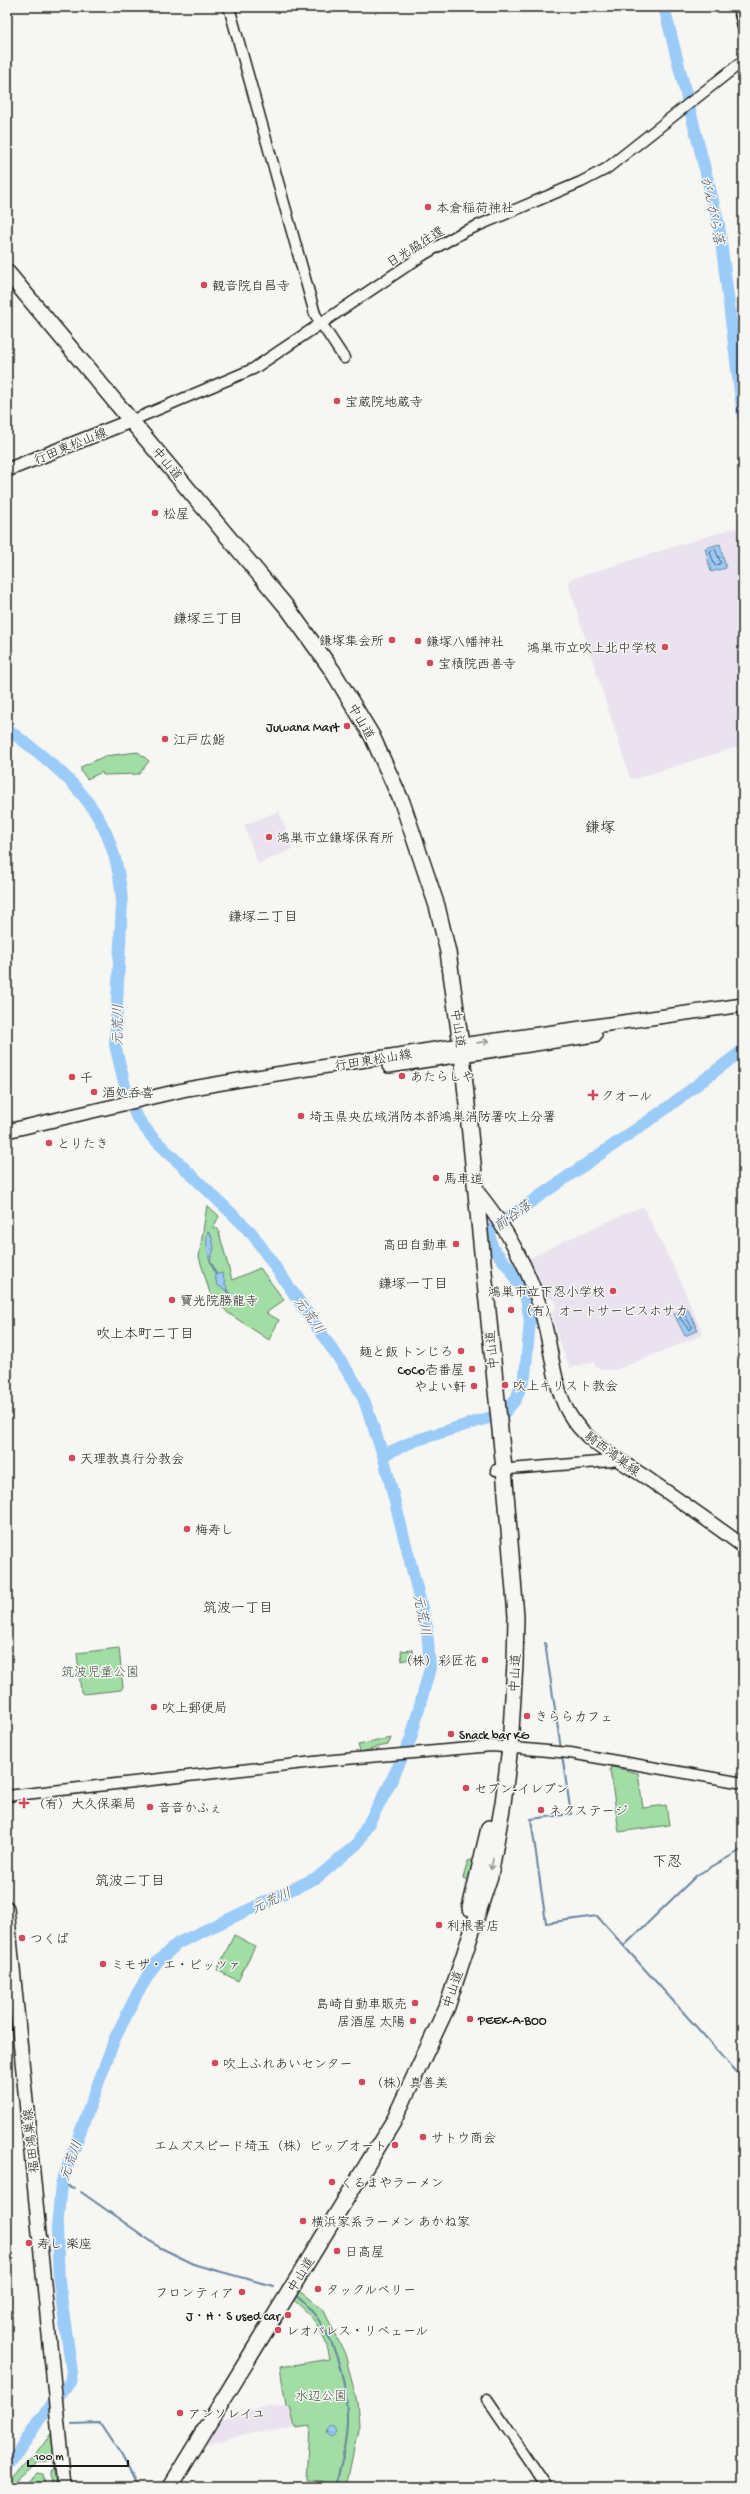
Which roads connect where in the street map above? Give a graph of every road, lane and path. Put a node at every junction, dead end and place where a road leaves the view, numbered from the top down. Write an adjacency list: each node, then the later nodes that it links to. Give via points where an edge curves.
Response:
1 (229, 7): 5 (street, via 311,299)
2 (743, 61): 5 (street, 日光脇往還, via 606,169 463,232 423,254)
3 (7, 272): 7 (highway, 中山道)
4 (7, 285): 7 (highway, 中山道)
5 (321, 324): 6 (street); 7 (street, 日光脇往還, via 253,369)
6 (344, 358)
7 (128, 422): 8 (main road, 行田東松山線); 11 (highway, 中山道, via 287,620 327,675 365,740 414,861 439,954)
8 (7, 470)
9 (743, 1005): 11 (main road, 行田東松山線, one-way to 9)
10 (743, 1013): 11 (main road, 行田東松山線)
11 (457, 1051): 12 (main road, 行田東松山線); 15 (highway, 中山道); 16 (highway, 中山道)
12 (123, 1108): 13 (main road, 行田東松山線); 14 (main road, 行田東松山線)
13 (7, 1131)
14 (7, 1138)
15 (476, 1190): 16 (highway, 中山道); 17 (main road, 騎西鴻巣線, via 494,1213 540,1304 557,1385 569,1413 590,1438)
16 (493, 1405): 18 (highway, 中山道)
17 (616, 1458): 18 (street, via 612,1461); 19 (main road, 騎西鴻巣線)
18 (500, 1469): 20 (highway, 中山道, via 508,1616)
19 (743, 1546)
20 (506, 1747): 21 (street, via 570,1753); 22 (street, via 463,1748); 26 (highway, 中山道, via 496,1802 467,1920 446,1986 405,2079 348,2180); 27 (highway, 中山道, one-way to 27, via 503,1803 490,1876 447,2007 393,2122)
21 (743, 1783)
22 (7, 1796)
23 (7, 1908): 25 (main road, 福田鴻巣線)
24 (487, 2399): 28 (street)
25 (64, 2487)
26 (160, 2487)
27 (170, 2487)
28 (546, 2487)

